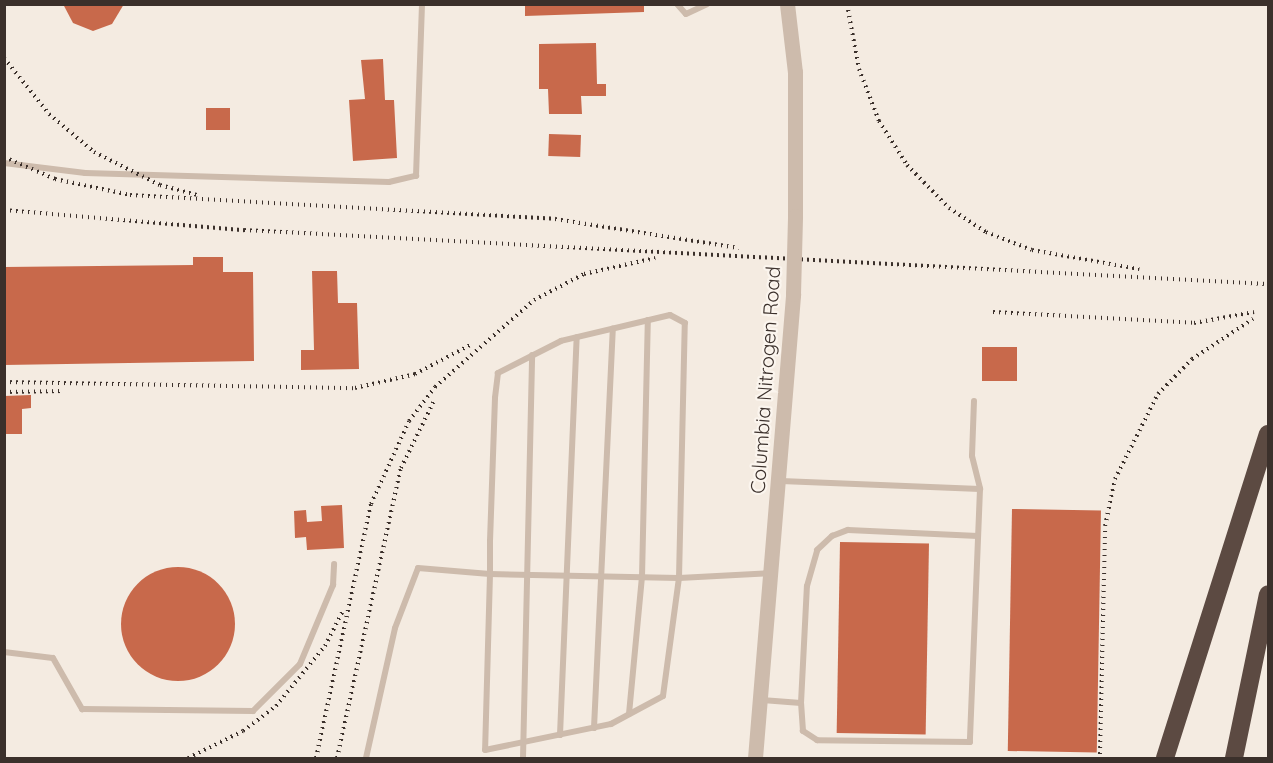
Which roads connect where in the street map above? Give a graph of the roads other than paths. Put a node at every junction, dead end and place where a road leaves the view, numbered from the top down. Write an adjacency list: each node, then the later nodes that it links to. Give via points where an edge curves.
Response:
1 (422, 4): 5 (lane, via 416,176 389,182 85,173)
2 (677, 4): 3 (lane, via 686,14)
3 (707, 4)
4 (787, 4): 12 (street, Columbia Nitrogen Road, bridge, via 795,72 795,216)
5 (4, 162)
6 (648, 320): 7 (lane); 21 (lane); 22 (lane, via 670,315 685,323)
7 (613, 328): 8 (lane); 20 (lane)
8 (577, 337): 9 (lane); 19 (lane)
9 (532, 355): 17 (lane, via 498,373); 18 (lane)
10 (974, 402): 13 (lane, via 972,456)
11 (1269, 434): 34 (highway)
12 (781, 481): 13 (lane); 16 (street, Columbia Nitrogen Road)
13 (980, 489): 14 (lane)
14 (978, 536): 26 (lane, via 848,530 832,536 817,550 807,586); 26 (lane, via 970,742 817,740 803,731)
15 (334, 564): 24 (lane, via 333,585 300,664 253,711 82,709 53,658)
16 (771, 573): 22 (lane); 25 (street, Columbia Nitrogen Road)
17 (490, 574): 18 (lane); 30 (lane, via 485,750); 31 (lane, via 418,568 395,628)
18 (530, 574): 19 (lane); 30 (lane)
19 (563, 575): 20 (lane); 29 (lane)
20 (598, 576): 21 (lane); 28 (lane)
21 (642, 577): 22 (lane); 27 (lane)
22 (679, 578): 27 (lane, via 663,696)
23 (1269, 594): 35 (highway)
24 (4, 652)
25 (757, 700): 26 (lane); 33 (street, Columbia Nitrogen Road)
26 (801, 703)
27 (629, 714): 28 (lane)
28 (594, 728): 29 (lane)
29 (560, 735): 30 (lane)
30 (527, 741): 32 (lane)
31 (366, 759)
32 (523, 759)
33 (755, 759)
34 (1165, 759)
35 (1234, 759)

